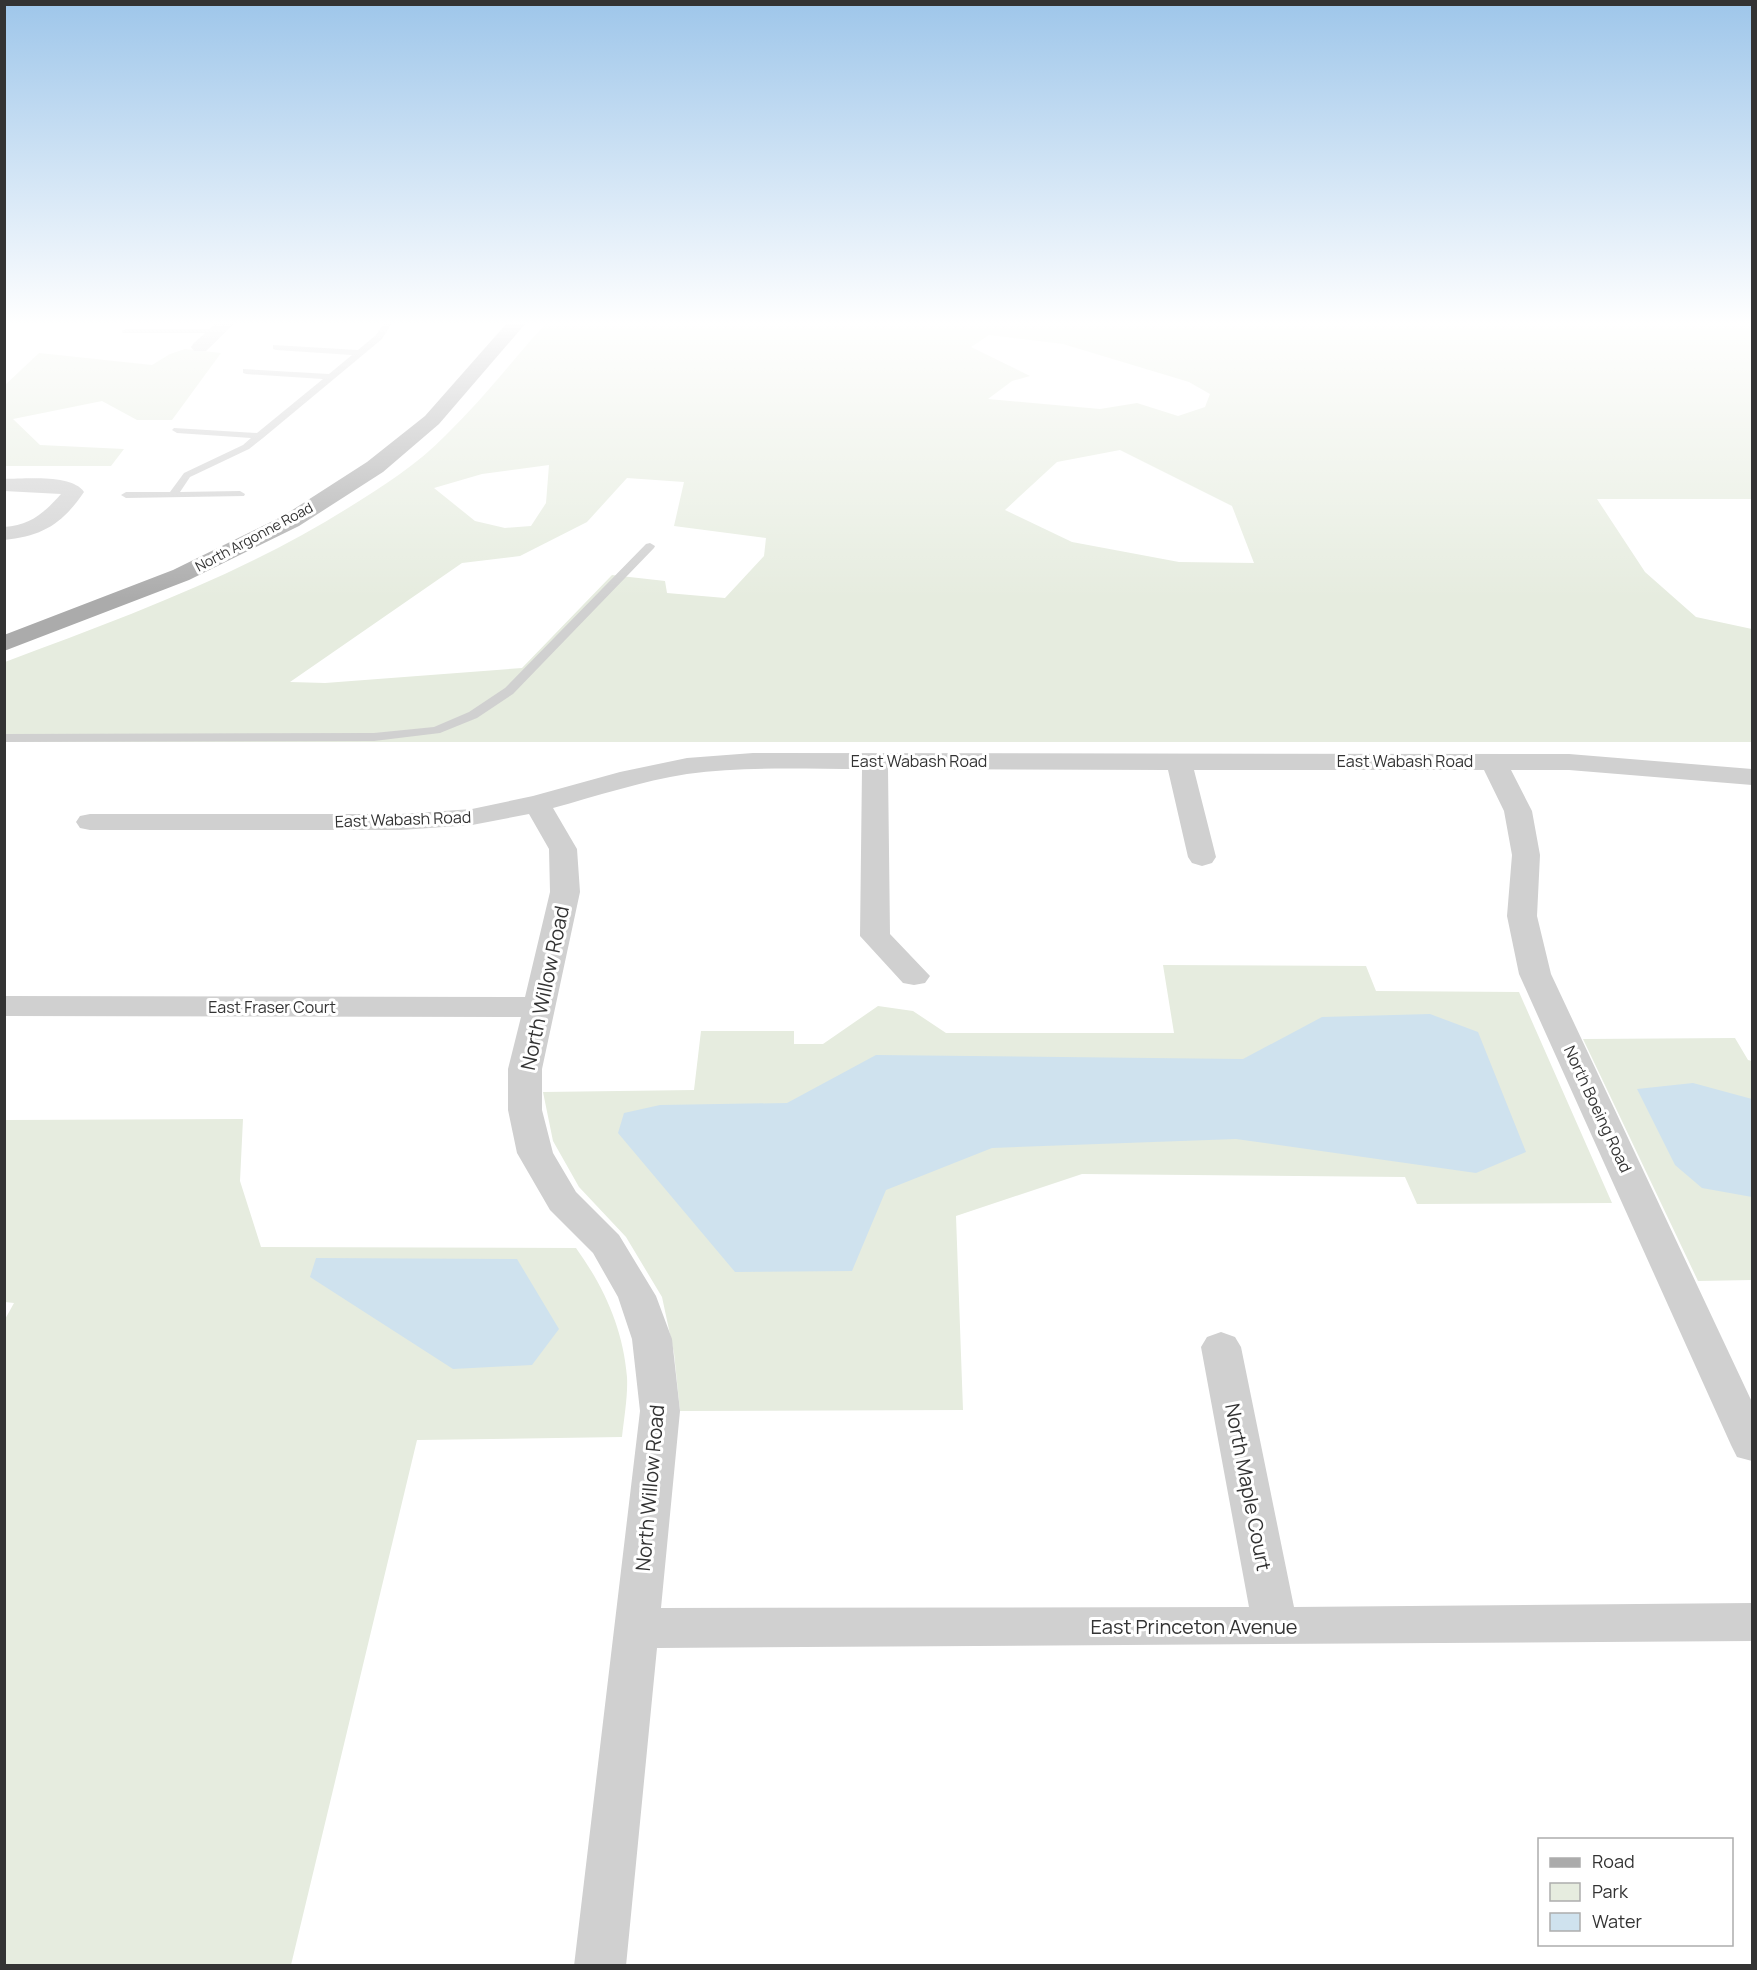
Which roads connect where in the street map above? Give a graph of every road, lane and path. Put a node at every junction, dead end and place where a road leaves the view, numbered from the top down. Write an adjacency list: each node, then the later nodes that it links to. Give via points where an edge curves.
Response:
1 (285, 415): 4 (lane)
2 (436, 415): 11 (main road, North Argonne Road, via 375,467 291,521 181,575)
3 (177, 430): 4 (lane)
4 (260, 436): 8 (lane, via 246,447 187,475)
5 (4, 486): 9 (street, via 53,485 74,492 46,524)
6 (240, 494): 8 (lane)
7 (126, 495): 8 (lane)
8 (173, 495)
9 (4, 534)
10 (650, 546): 12 (lane, via 509,691 473,715 436,730 374,737)
11 (4, 644)
12 (4, 738)
13 (1179, 761): 14 (street, East Wabash Road); 15 (street, East Wabash Road); 19 (street)
14 (875, 762): 17 (street, East Wabash Road, via 753,761 687,766); 20 (street, via 875,936)
15 (1494, 762): 16 (street, East Wabash Road, via 1633,765); 24 (street, North Boeing Road, via 1518,811 1526,855 1522,916 1535,974)
16 (1752, 777)
17 (537, 804): 18 (street, East Wabash Road, via 472,817 401,822); 22 (street, North Willow Road, via 563,849 565,892)
18 (90, 822)
19 (1202, 857)
20 (914, 976)
21 (4, 1006): 22 (street, East Fraser Court)
22 (540, 1007): 27 (street, North Willow Road, via 525,1069 525,1110 535,1153 563,1200 606,1244 637,1296 652,1339 660,1411)
23 (1221, 1347): 26 (street, North Maple Court)
24 (1752, 1445)
25 (1752, 1622): 26 (street, East Princeton Avenue)
26 (1275, 1626): 27 (street, East Princeton Avenue)
27 (636, 1628): 28 (street, North Willow Road)
28 (600, 1965)

